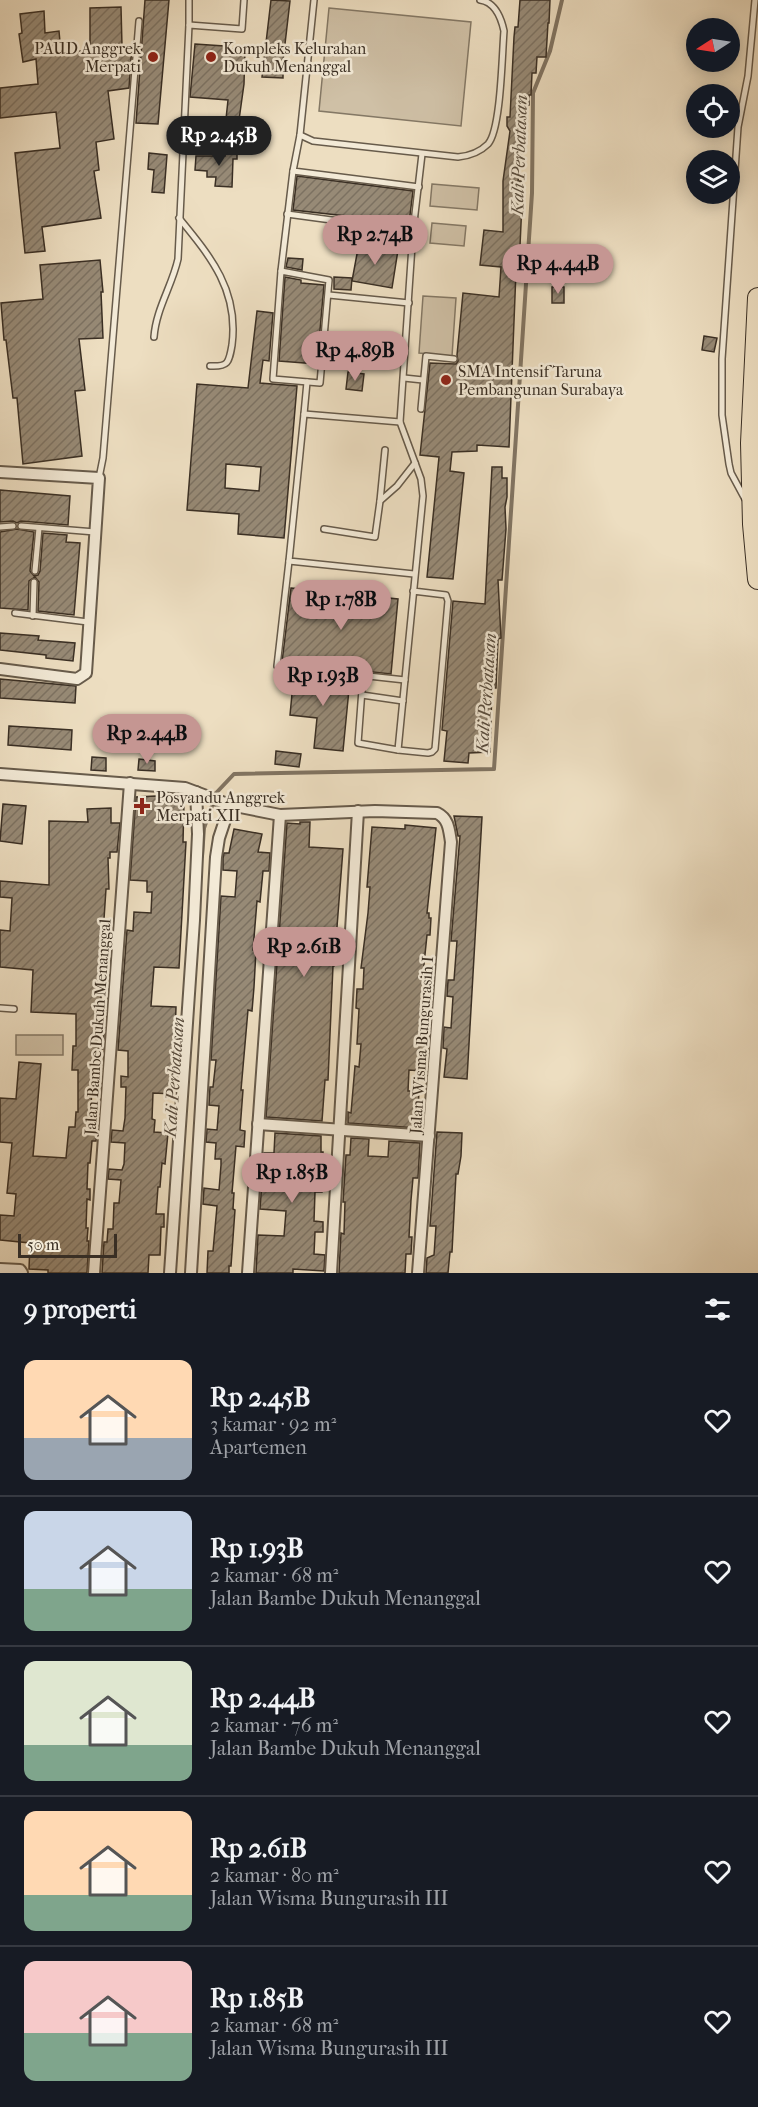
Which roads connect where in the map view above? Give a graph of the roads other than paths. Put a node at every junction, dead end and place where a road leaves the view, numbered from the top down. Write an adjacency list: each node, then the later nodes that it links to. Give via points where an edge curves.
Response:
1 (189, 0): 7 (lane)
2 (243, 0): 7 (lane, via 242,29)
3 (314, 0): 8 (lane)
4 (480, 0): 9 (lane, via 496,10 504,31 493,135 470,156)
5 (754, 0): 33 (lane, via 748,76 736,149 722,390 731,473)
6 (139, 21): 31 (lane)
7 (189, 25): 13 (lane)
8 (300, 135): 9 (lane, via 313,141); 10 (lane)
9 (422, 154): 11 (lane)
10 (293, 171): 11 (lane); 12 (lane)
11 (419, 187): 14 (lane)
12 (287, 214): 14 (lane); 15 (lane)
13 (178, 218): 19 (lane, via 178,259 156,319); 21 (lane, via 217,267 229,297 233,323 230,358 222,367)
14 (413, 231): 18 (lane)
15 (281, 272): 16 (lane, via 328,279); 24 (lane, via 273,379)
16 (329, 294): 18 (lane); 24 (lane, via 321,381)
17 (758, 298): 33 (highway, via 752,398)
18 (409, 303): 22 (lane)
19 (154, 337)
20 (454, 358): 23 (lane, via 426,356)
21 (210, 366)
22 (404, 378): 23 (lane); 27 (lane)
23 (423, 380): 25 (lane)
24 (307, 382): 26 (lane)
25 (421, 409)
26 (304, 414): 27 (lane); 40 (lane)
27 (400, 422): 29 (lane)
28 (385, 450): 32 (lane)
29 (415, 463): 32 (lane); 42 (lane, via 423,496)
30 (0, 472): 31 (street)
31 (99, 478): 39 (street)
32 (380, 501): 38 (lane, via 375,537)
33 (753, 513): 43 (highway)
34 (0, 526): 35 (lane)
35 (13, 526)
36 (21, 526): 37 (lane)
37 (39, 528): 39 (lane); 41 (lane)
38 (324, 529)
39 (95, 532): 48 (street)
40 (289, 561): 42 (lane); 50 (lane, via 277,666)
41 (35, 571)
42 (414, 574): 45 (lane)
43 (758, 579)
44 (34, 582): 47 (lane)
45 (412, 591): 51 (lane); 54 (lane, via 441,594 448,601 435,749)
46 (15, 613): 47 (lane)
47 (33, 616): 48 (lane)
48 (88, 622): 49 (street, via 87,667 82,676 76,679)
49 (0, 669)
50 (363, 676): 51 (lane); 52 (lane)
51 (405, 680): 53 (lane)
52 (362, 695): 53 (lane); 54 (lane, via 357,743)
53 (403, 701): 54 (lane)
54 (398, 750)
55 (0, 774): 56 (street)
56 (130, 783): 57 (street); 68 (street, Jalan Bambe Dukuh Menanggal)
57 (197, 792): 58 (street); 69 (street, via 194,920)
58 (226, 803): 60 (street); 70 (street, via 216,858)
59 (358, 811): 60 (street); 64 (street); 65 (street, Jalan Wisma Bungurasih I, via 437,813 449,826 451,842)
60 (280, 814): 63 (street)
61 (0, 1008): 62 (lane)
62 (14, 1009)
63 (258, 1124): 64 (street); 71 (street)
64 (340, 1129): 65 (street); 72 (street)
65 (429, 1136): 73 (street, Jalan Wisma Bungurasih I)
66 (0, 1269): 67 (street)
67 (21, 1272)
68 (94, 1273)
69 (170, 1273)
70 (191, 1273)
71 (248, 1273)
72 (330, 1273)
73 (418, 1273)

